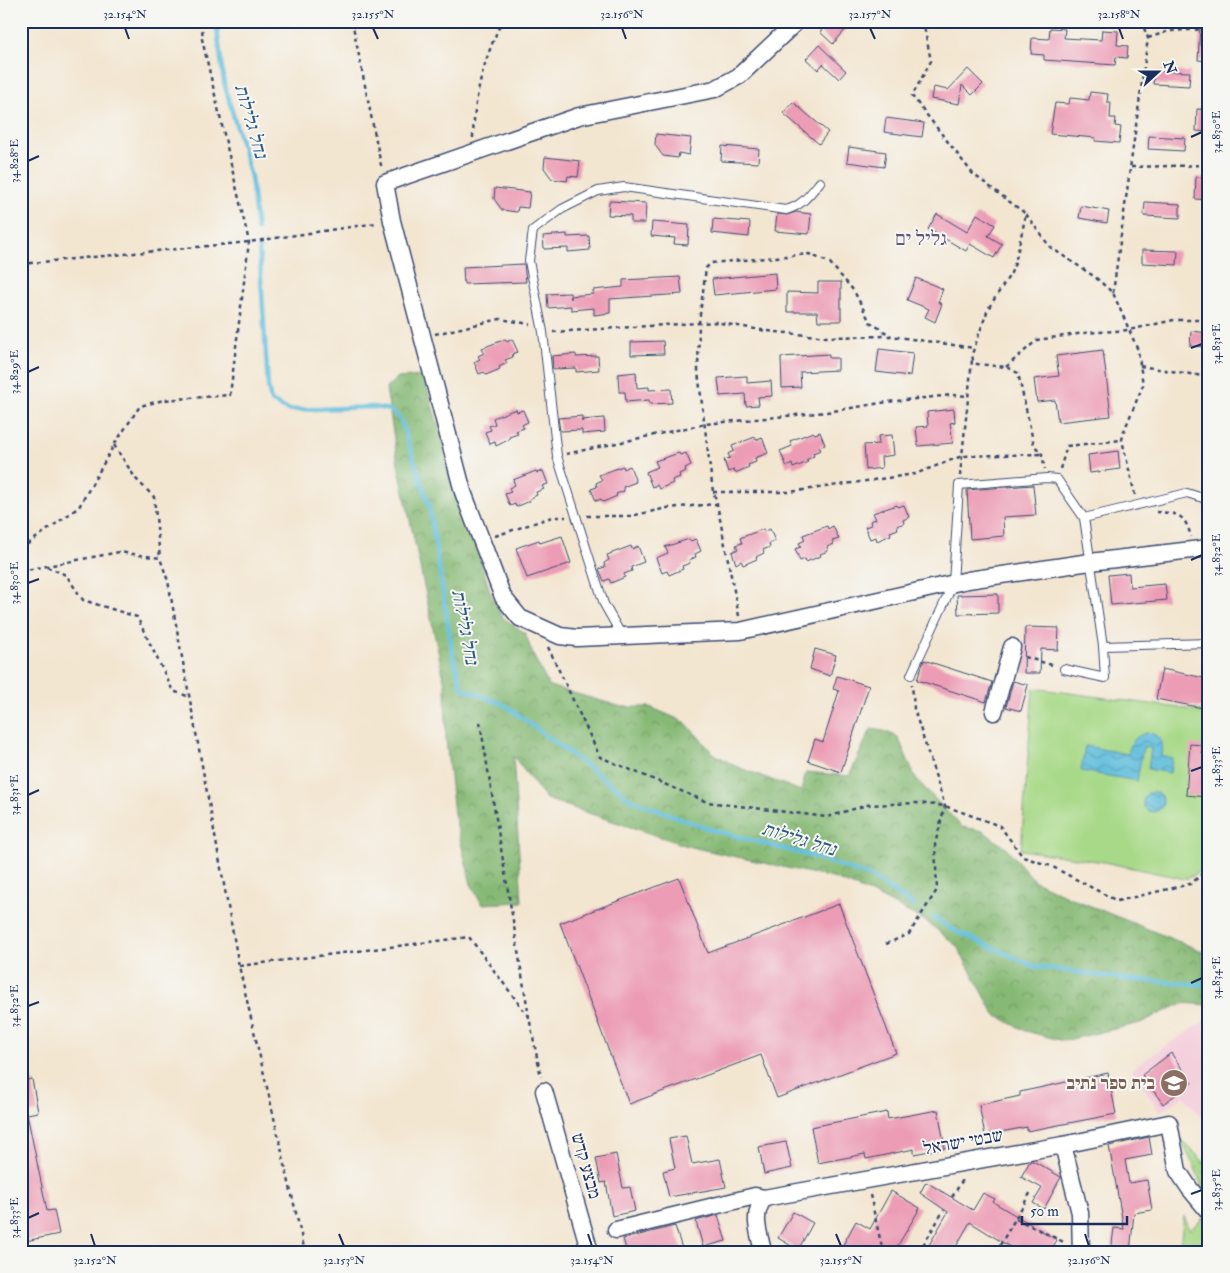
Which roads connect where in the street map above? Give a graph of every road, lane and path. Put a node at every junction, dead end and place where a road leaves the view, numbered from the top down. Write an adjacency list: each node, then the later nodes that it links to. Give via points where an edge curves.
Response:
1 (203, 21): 16 (path, via 202,39)
2 (352, 21): 13 (path)
3 (502, 21): 9 (path, via 482,73 473,113)
4 (797, 21): 9 (street, via 739,76 715,89 579,116)
5 (923, 21): 14 (path, via 931,61 912,96 973,174)
6 (1141, 21): 8 (path)
7 (1209, 29): 8 (path, via 1169,31)
8 (1148, 38): 11 (path)
9 (473, 153): 13 (street, via 413,174)
10 (1209, 165): 11 (path)
11 (1131, 167): 18 (path)
12 (820, 182): 22 (lane, via 802,203 786,210 624,187 598,191 562,209 533,230 529,261)
13 (386, 189): 15 (street)
14 (1026, 214): 18 (path, via 1050,248 1095,276); 25 (path, via 1013,268 988,309)
15 (392, 221): 16 (path); 24 (street)
16 (249, 242): 17 (path); 33 (path, via 230,395 164,400 140,406)
17 (21, 264)
18 (1113, 294): 21 (path)
19 (1209, 320): 21 (path, via 1174,320)
20 (699, 322): 22 (path); 23 (path, via 827,337); 23 (path, via 706,268 711,262 809,254 830,263 854,291 870,322); 31 (path, via 698,372)
21 (1129, 330): 27 (path, via 1138,350); 28 (path, via 1036,340)
22 (543, 332): 24 (path, via 528,322 500,319); 35 (lane)
23 (892, 336): 25 (path)
24 (423, 337): 47 (street, via 464,492)
25 (974, 348): 26 (path)
26 (972, 354): 28 (path, via 976,364); 30 (path)
27 (1140, 366): 29 (path); 32 (path, via 1143,385)
28 (1006, 367): 34 (path, via 1018,373 1034,445)
29 (1209, 377)
30 (968, 396): 31 (path, via 952,394 827,412); 36 (path)
31 (705, 424): 35 (path); 40 (path)
32 (1122, 440): 38 (path, via 1067,446); 43 (path)
33 (114, 445): 48 (path, via 79,507); 50 (path, via 136,480 154,497)
34 (1042, 454): 36 (path); 37 (path)
35 (558, 456): 45 (lane)
36 (962, 456): 39 (path); 40 (path, via 905,476 790,492)
37 (1047, 478): 38 (lane); 39 (lane)
38 (1057, 480): 46 (lane)
39 (959, 485): 54 (lane)
40 (713, 492): 42 (path)
41 (1209, 500): 43 (lane, via 1187,493)
42 (717, 504): 45 (path, via 667,508 631,516); 56 (path)
43 (1137, 505): 46 (lane)
44 (1150, 512): 49 (path, via 1181,516)
45 (575, 516): 47 (path, via 552,517); 57 (lane, via 604,604)
46 (1084, 518): 51 (lane)
47 (482, 540): 55 (street, via 503,597 520,618)
48 (21, 549)
49 (1201, 549): 51 (street)
50 (160, 558): 52 (path, via 119,552); 63 (path, via 168,581)
51 (1090, 562): 54 (street); 59 (lane)
52 (45, 567): 53 (path); 63 (path, via 66,575 83,600 137,617 173,691)
53 (21, 571)
54 (953, 584): 56 (street); 62 (lane)
55 (539, 628): 57 (street, via 577,638); 66 (path, via 600,757 707,802 827,817 867,805 917,803)
56 (742, 631): 57 (street)
57 (622, 636)
58 (1209, 643): 59 (lane)
59 (1103, 646): 61 (lane, via 1105,678)
60 (1011, 650): 61 (path); 64 (street)
61 (1064, 669)
62 (911, 675): 66 (path, via 914,709)
63 (190, 697): 69 (path)
64 (994, 712)
65 (480, 722): 70 (path)
66 (945, 806): 67 (path, via 1000,826 1023,857 1051,866 1117,901 1190,884); 68 (path, via 934,844 937,890 909,934)
67 (1209, 863)
68 (886, 944)
69 (239, 966): 70 (path, via 469,937); 81 (path)
70 (529, 1017): 71 (path)
71 (544, 1091): 82 (street, מבצע קדש)
72 (1063, 1145): 73 (street, שבטי ישראל); 77 (street, שבטי ישראל, via 1169,1123 1178,1171); 80 (street, via 1080,1213)
73 (866, 1179): 75 (street, שבטי ישראל); 84 (path)
74 (1032, 1190): 78 (path)
75 (764, 1198): 79 (street, שבטי ישראל, via 755,1196); 83 (street, via 756,1216)
76 (944, 1210): 85 (path)
77 (1209, 1212)
78 (1016, 1219): 80 (path); 86 (path)
79 (616, 1230)
80 (1080, 1247)
81 (305, 1252)
82 (590, 1252)
83 (763, 1252)
84 (883, 1252)
85 (919, 1252)
86 (996, 1252)

